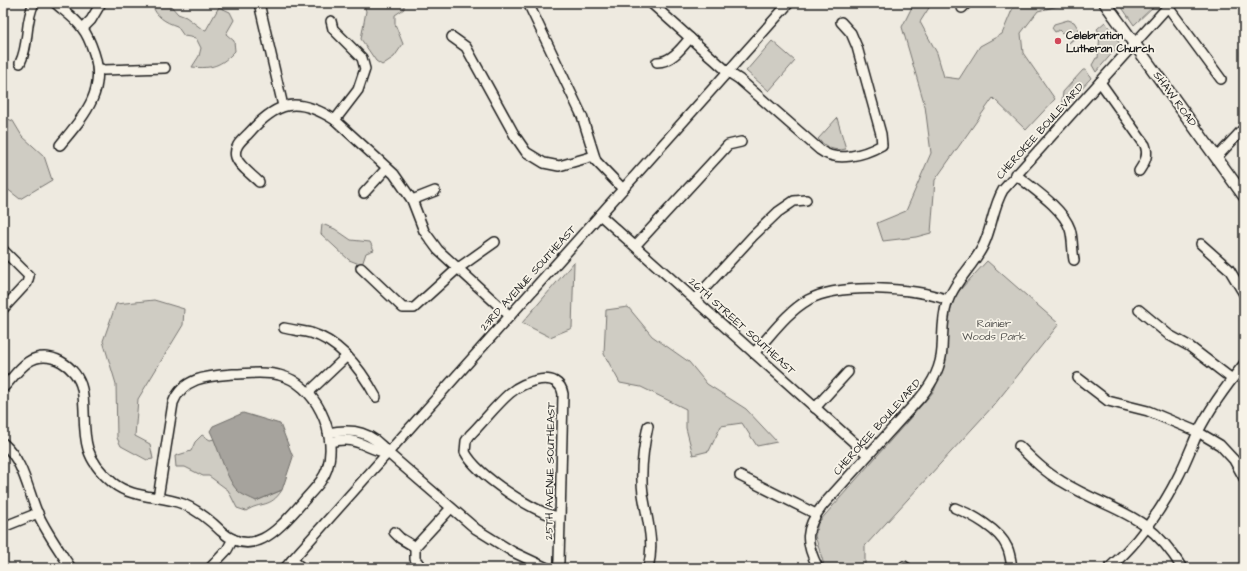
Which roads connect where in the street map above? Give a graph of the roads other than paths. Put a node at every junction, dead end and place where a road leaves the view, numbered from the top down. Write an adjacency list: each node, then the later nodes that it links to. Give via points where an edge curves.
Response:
1 (34, 3): 17 (street, via 27,25 27,46)
2 (55, 3): 12 (street)
3 (101, 3): 12 (street)
4 (258, 3): 23 (street)
5 (528, 3): 28 (street, via 582,116)
6 (651, 3): 14 (street)
7 (789, 3): 20 (street, 23RD AVENUE SOUTHEAST)
8 (1104, 3): 15 (main road, SHAW ROAD)
9 (1169, 5): 15 (street, CHEROKEE BOULEVARD); 21 (street)
10 (331, 21): 24 (street, via 333,29 362,58 365,69 358,90)
11 (841, 22): 20 (street, via 851,33 857,46 882,145 841,158 828,156)
12 (83, 28): 18 (street)
13 (452, 37): 28 (street, via 466,47 526,152 544,163 559,166)
14 (690, 38): 16 (street, via 672,57); 20 (street)
15 (1135, 45): 22 (street, CHEROKEE BOULEVARD); 29 (main road, SHAW ROAD)
16 (657, 62)
17 (20, 63)
18 (98, 68): 19 (street); 27 (street, via 96,89 91,103)
19 (165, 68)
20 (728, 72): 34 (street, 23RD AVENUE SOUTHEAST)
21 (1221, 79)
22 (1100, 82): 31 (street, via 1145,145 1146,159); 32 (street, CHEROKEE BOULEVARD)
23 (283, 106): 24 (street, via 310,107); 33 (street, via 259,121 238,145 235,153 236,159)
24 (335, 120): 30 (street)
25 (1244, 128): 29 (street)
26 (740, 142): 43 (street, via 728,145)
27 (60, 145)
28 (594, 156): 34 (street, via 602,168)
29 (1217, 157): 37 (main road, SHAW ROAD)
30 (387, 168): 36 (street); 38 (street)
31 (1139, 171)
32 (1015, 174): 45 (street, via 1066,220); 50 (street, CHEROKEE BOULEVARD, via 998,198 985,243 956,283)
33 (259, 182)
34 (624, 189): 40 (street, 23RD AVENUE SOUTHEAST)
35 (435, 190): 38 (street)
36 (364, 193)
37 (1244, 196)
38 (412, 200): 47 (street, via 427,237)
39 (806, 200): 49 (street, via 794,201 778,212)
40 (600, 215): 43 (street, 26TH STREET SOUTHEAST); 53 (street, 23RD AVENUE SOUTHEAST)
41 (495, 242): 47 (street)
42 (1201, 244): 48 (street, via 1229,269)
43 (635, 246): 49 (street, 26TH STREET SOUTHEAST)
44 (3, 250): 51 (street, via 29,276 27,283)
45 (1074, 260)
46 (361, 268): 47 (street, via 403,308 409,309 418,305)
47 (457, 269): 53 (street)
48 (1244, 294)
49 (695, 300): 55 (street, 26TH STREET SOUTHEAST)
50 (948, 300): 55 (street, via 923,292 849,289 828,291 798,307); 71 (street, CHEROKEE BOULEVARD, via 943,321 941,357 932,382)
51 (3, 309)
52 (1139, 310): 60 (street, via 1169,335 1189,346)
53 (510, 316): 70 (street, 23RD AVENUE SOUTHEAST)
54 (284, 328): 56 (street, via 316,335)
55 (754, 353): 64 (street, 26TH STREET SOUTHEAST)
56 (347, 356): 62 (street); 63 (street, via 368,382)
57 (1244, 364): 60 (street)
58 (848, 372): 64 (street)
59 (1078, 378): 66 (street, via 1108,401 1148,411)
60 (1232, 379): 66 (street)
61 (3, 388): 74 (street, via 35,358 52,357 63,363 79,380 84,398 85,440 95,464 120,487)
62 (309, 392): 67 (street); 74 (street, via 282,375 263,373 210,376 194,380 181,389 172,407)
63 (376, 397)
64 (815, 408): 71 (street, 26TH STREET SOUTHEAST)
65 (648, 426): 93 (street, via 643,450 642,476 651,539)
66 (1198, 432): 73 (street, via 1225,449); 80 (street, via 1177,480)
67 (329, 438): 70 (street, via 339,431 361,432 380,442); 83 (street, via 330,460 324,476 275,532 258,541)
68 (3, 443): 77 (street, via 17,457)
69 (1019, 446): 80 (street, via 1059,480 1126,512)
70 (388, 453): 75 (street); 85 (street, 23RD AVENUE SOUTHEAST)
71 (868, 455): 78 (street, CHEROKEE BOULEVARD)
72 (740, 476): 78 (street)
73 (1244, 478)
74 (158, 498): 83 (street, via 191,508)
75 (451, 508): 84 (street); 91 (street, via 497,543)
76 (955, 508): 95 (street, via 971,514 1000,537 1006,545)
77 (38, 513): 81 (street); 86 (street)
78 (816, 514): 94 (street, CHEROKEE BOULEVARD, via 808,536 809,547)
79 (560, 517): 79 (street, 25TH AVENUE SOUTHEAST, via 540,512 507,491 471,461 465,452 470,435 512,392 544,379 552,379 561,386 563,394); 92 (street, 25TH AVENUE SOUTHEAST)
80 (1147, 526): 96 (street); 97 (street, via 1168,547)
81 (3, 527)
82 (394, 532): 84 (street)
83 (233, 539): 87 (street, via 227,550)
84 (415, 547): 90 (street, via 415,559)
85 (292, 560): 88 (street, 23RD AVENUE SOUTHEAST); 89 (street)
86 (71, 568)
87 (210, 568)
88 (285, 568)
89 (302, 568)
90 (422, 568)
91 (547, 568)
92 (558, 568)
93 (648, 568)
94 (818, 568)
95 (1012, 568)
96 (1109, 568)
97 (1182, 568)

